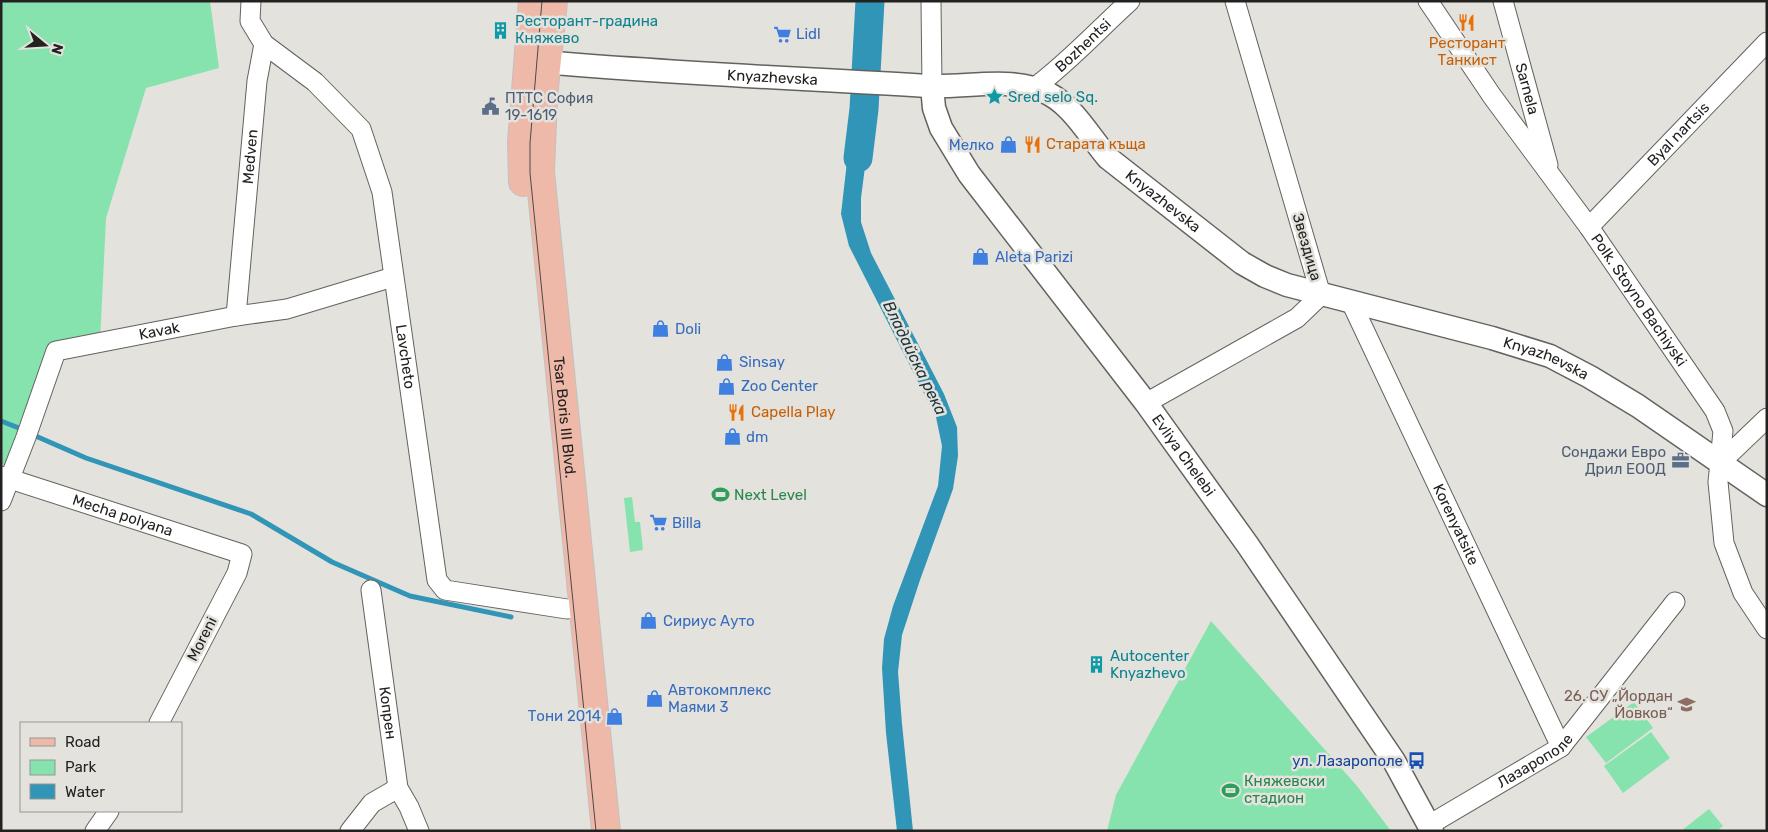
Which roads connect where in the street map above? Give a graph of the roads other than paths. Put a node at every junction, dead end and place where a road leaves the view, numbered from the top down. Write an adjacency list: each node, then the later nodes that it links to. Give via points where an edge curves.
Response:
1 (251, 1): 10 (street, via 250,21)
2 (533, 1): 11 (main road, Tsar Boris III Blvd.)
3 (553, 1): 11 (main road, Tsar Boris III Blvd.)
4 (931, 1): 12 (street)
5 (1130, 1): 13 (street, Bozhentsi, via 1067,62)
6 (1235, 1): 17 (street, Звездица)
7 (1428, 1): 14 (street, Polk. Stoyno Bachiyski)
8 (1504, 1): 14 (street, Sarnela)
9 (1767, 42): 15 (street, Byal nartsis)
10 (264, 44): 16 (street, Lavcheto, via 314,82 361,129 382,192); 19 (street, Medven, via 257,81)
11 (537, 62): 12 (street, Knyazhevska); 29 (main road, Tsar Boris III Blvd., via 522,142 522,178); 40 (main road, Tsar Boris III Blvd., via 540,172)
12 (932, 86): 13 (street, Knyazhevska); 20 (street, Evliya Chelebi, via 934,108 941,128 969,174)
13 (1034, 88): 17 (street, Knyazhevska, via 1057,98 1108,158 1242,263 1287,285)
14 (1551, 176): 15 (street, Polk. Stoyno Bachiyski)
15 (1589, 227): 22 (street, Polk. Stoyno Bachiyski, via 1715,411 1723,431)
16 (393, 277): 19 (street, Kavak, via 287,309); 29 (street, Lavcheto, via 437,580 446,590)
17 (1321, 295): 18 (street, Knyazhevska); 20 (street, Звездица, via 1297,318)
18 (1351, 302): 22 (street, Knyazhevska, via 1550,356 1638,406); 32 (street, Korenyatsite)
19 (236, 316): 23 (street, Kavak, via 56,351 26,437)
20 (1146, 403): 35 (street, Evliya Chelebi, via 1247,544 1394,761)
21 (1767, 418): 22 (street)
22 (1720, 462): 24 (street, Knyazhevska); 30 (street, Polk. Stoyno Bachiyski, via 1718,482 1724,543 1743,593)
23 (6, 477): 25 (street, Kavak); 26 (street, Mecha polyana)
24 (1767, 496)
25 (1, 501)
26 (242, 554): 31 (street, Moreni, via 237,572)
27 (371, 590): 33 (street, Копрен)
28 (1675, 602): 32 (street, Лазарополе)
29 (567, 609): 39 (main road, Tsar Boris III Blvd.)
30 (1767, 629)
31 (160, 722)
32 (1561, 747): 35 (street, Лазарополе)
33 (398, 788): 37 (street, via 372,803); 38 (street, Копрен)
34 (108, 812): 36 (street)
35 (1430, 828)
36 (95, 831)
37 (350, 831)
38 (419, 831)
39 (588, 831)
40 (606, 831)

